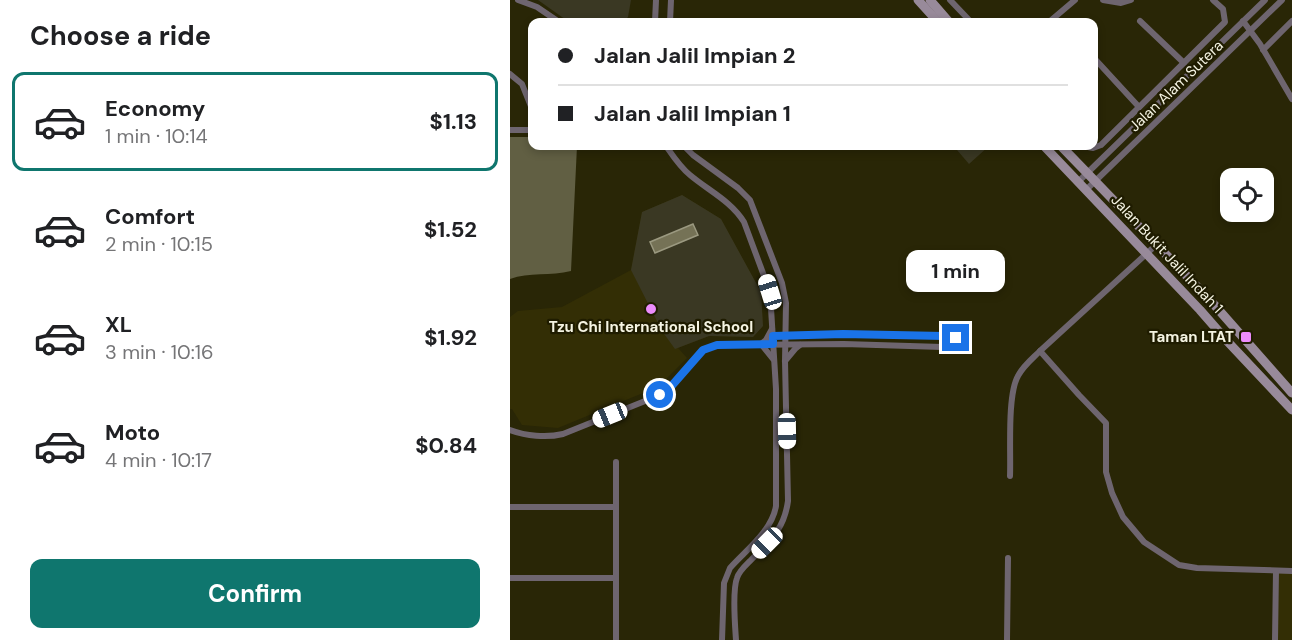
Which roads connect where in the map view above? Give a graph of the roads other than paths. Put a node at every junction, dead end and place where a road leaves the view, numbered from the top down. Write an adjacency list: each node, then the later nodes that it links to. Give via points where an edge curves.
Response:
1 (518, 0): 13 (street)
2 (656, 0): 14 (street)
3 (671, 0): 15 (street)
4 (918, 0): 16 (street)
5 (930, 0): 17 (street)
6 (950, 0): 18 (street)
7 (1075, 0): 19 (street)
8 (1103, 0): 9 (street)
9 (1131, 0)
10 (1213, 0): 26 (street, via 1223,9 1225,22)
11 (1265, 0): 21 (street, Jalan Alam Sutera)
12 (1282, 0): 23 (street, Jalan Alam Sutera)
13 (553, 18)
14 (655, 18)
15 (670, 18)
16 (934, 18)
17 (946, 18)
18 (967, 18)
19 (1054, 18)
20 (1140, 21): 26 (street)
21 (1243, 21): 23 (street); 38 (street, Jalan Alam Sutera)
22 (1292, 21): 24 (street)
23 (1251, 31): 24 (street); 39 (street, Jalan Alam Sutera)
24 (1263, 50): 28 (street)
25 (1098, 62): 30 (street)
26 (1184, 63): 30 (street)
27 (510, 74): 29 (street, via 522,84)
28 (1292, 99)
29 (528, 100)
30 (1139, 107): 33 (street)
31 (510, 130): 32 (street)
32 (528, 130)
33 (1098, 146)
34 (669, 150): 47 (street, via 690,175 729,203 744,222 770,292)
35 (688, 150): 46 (street, via 750,200 782,283)
36 (1048, 150): 40 (street, Jalan Bukit Jalil Indah 1)
37 (1065, 150): 38 (street, Jalan Bukit Jalil Indah 1)
38 (1087, 173): 39 (street, Jalan Bukit Jalil Indah 1); 40 (street, Jalan Alam Sutera)
39 (1096, 181): 41 (street, Jalan Alam Sutera); 42 (street, Jalan Bukit Jalil Indah 1)
40 (1078, 182): 41 (street, Jalan Bukit Jalil Indah 1)
41 (1086, 190): 43 (street, Jalan Bukit Jalil Indah 1)
42 (1156, 245): 43 (street); 44 (street, Jalan Bukit Jalil Indah 1)
43 (1146, 254): 45 (street, Jalan Bukit Jalil Indah 1); 57 (street)
44 (1210, 300): 45 (street); 60 (street, Jalan Bukit Jalil Indah 1)
45 (1200, 310): 61 (street, Jalan Bukit Jalil Indah 1)
46 (786, 323): 49 (street); 50 (street)
47 (772, 328): 48 (street); 52 (street)
48 (773, 336): 49 (street); 53 (street)
49 (785, 336): 50 (street); 54 (street)
50 (799, 336): 51 (street)
51 (939, 336): 56 (street); 56 (street, via 956,341 952,346)
52 (761, 344): 53 (street); 59 (street); 62 (street, via 717,345 703,350 660,395 563,434 520,434)
53 (773, 344): 54 (street); 59 (street)
54 (785, 345): 55 (street); 58 (street)
55 (801, 345): 56 (street); 58 (street)
56 (939, 347)
57 (1040, 351): 64 (street, via 1024,366 1013,387); 68 (street, via 1106,423 1106,472 1112,493 1123,517 1144,542 1179,565)
58 (785, 361): 74 (street, via 786,515 781,527 737,578)
59 (774, 362): 73 (street, via 776,506 765,530 726,575)
60 (1292, 393)
61 (1292, 410)
62 (510, 430)
63 (616, 462): 66 (street)
64 (1010, 476)
65 (510, 507): 66 (street)
66 (616, 507): 71 (street)
67 (1008, 558): 75 (street)
68 (1276, 570): 69 (street); 76 (street)
69 (1292, 570)
70 (510, 578): 71 (street)
71 (616, 578): 72 (street)
72 (616, 640)
73 (722, 640)
74 (735, 640)
75 (1006, 640)
76 (1275, 640)

